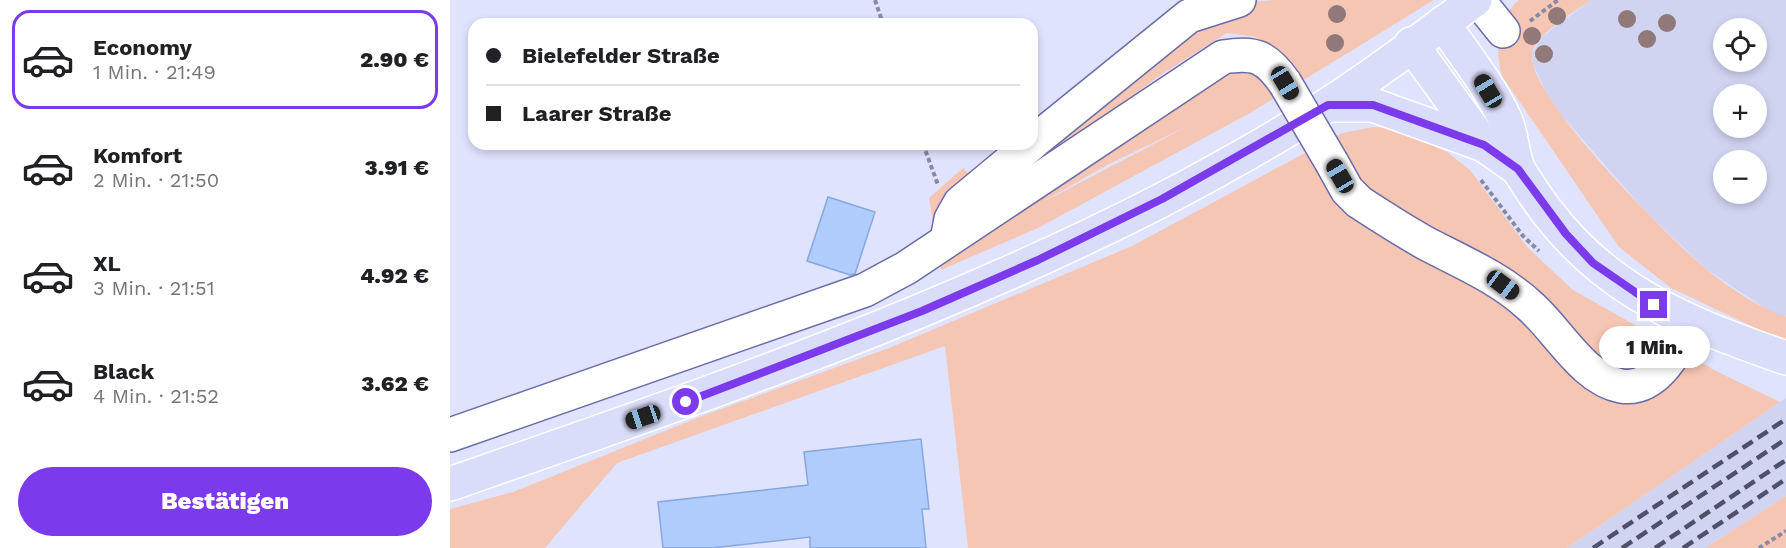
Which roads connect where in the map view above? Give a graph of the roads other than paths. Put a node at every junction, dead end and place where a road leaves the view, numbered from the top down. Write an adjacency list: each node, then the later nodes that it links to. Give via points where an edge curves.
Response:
1 (1239, 0): 7 (lane, via 1189,16)
2 (1477, 0): 3 (main road); 4 (lane)
3 (1443, 23): 5 (main road); 10 (main road, via 1506,120)
4 (1503, 31)
5 (1412, 44): 6 (main road); 8 (main road)
6 (1328, 105): 8 (main road, via 1373,105); 15 (main road, via 1162,199 922,311 686,402)
7 (1038, 138)
8 (1484, 145): 10 (main road)
9 (1024, 150): 11 (lane, via 960,203 951,219)
10 (1518, 169): 12 (main road, via 1566,234 1593,263 1654,305)
11 (947, 240): 12 (lane, bridge, via 1223,57 1244,53 1264,59 1285,83 1347,190 1359,202 1503,285 1531,306 1586,366 1606,380 1621,386 1639,385 1660,372); 14 (lane, via 865,290)
12 (1690, 323): 13 (main road)
13 (1786, 358)
14 (450, 435)
15 (450, 484)

